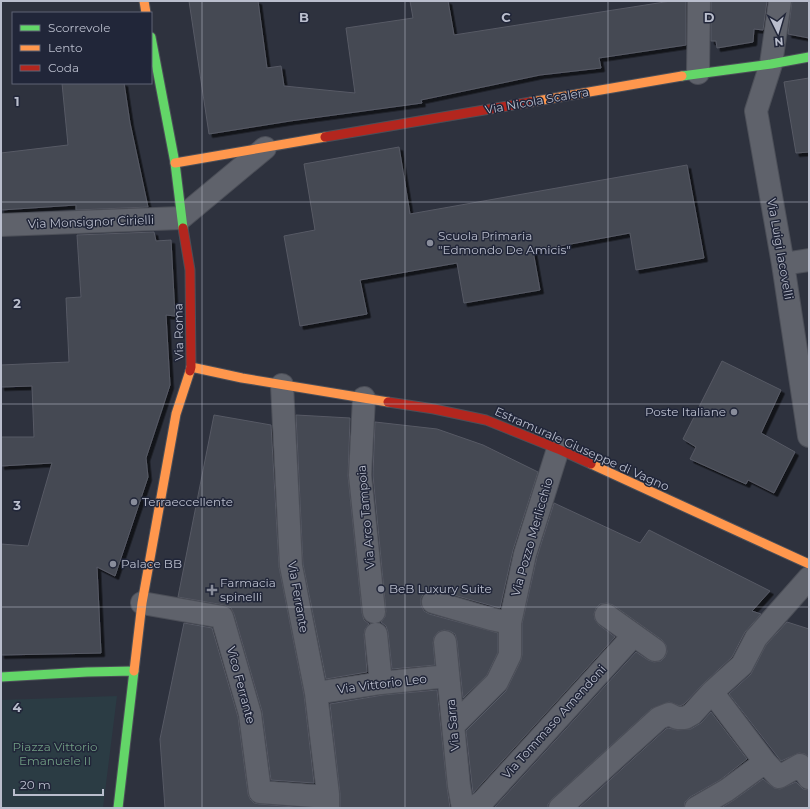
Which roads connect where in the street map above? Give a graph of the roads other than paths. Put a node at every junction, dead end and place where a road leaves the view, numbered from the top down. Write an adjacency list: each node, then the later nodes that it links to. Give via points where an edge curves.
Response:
1 (144, 1): 4 (street)
2 (699, 1): 8 (street)
3 (780, 1): 7 (street, Via Luigi Iacovelli)
4 (146, 12)
5 (152, 42): 10 (street, Via Roma)
6 (809, 57): 7 (street, Via Nicola Scalera)
7 (771, 64): 8 (street, Via Nicola Scalera); 14 (street, Via Luigi Iacovelli, via 756,111)
8 (698, 74): 9 (street, Via Nicola Scalera)
9 (265, 148): 10 (street, Via Nicola Scalera); 11 (street)
10 (175, 164): 11 (street, Via Roma)
11 (181, 218): 12 (street, Via Monsignor Cirielli); 15 (street, Via Roma, via 190,270)
12 (1, 225)
13 (809, 260): 14 (street)
14 (783, 264): 18 (street, Via Luigi Iacovelli)
15 (191, 367): 16 (street, Estramurale Giuseppe di Vagno); 23 (street, Via Roma, via 176,414)
16 (282, 385): 17 (street, Estramurale Giuseppe di Vagno); 36 (street, Via Ferrante, via 291,566)
17 (364, 398): 19 (street, Estramurale Giuseppe di Vagno, via 486,420); 24 (street, Via Arco Tampoia, via 360,475)
18 (809, 436)
19 (558, 449): 20 (street, Estramurale Giuseppe di Vagno); 26 (street, Via Pozzo Merlicchio, via 525,554)
20 (809, 564)
21 (809, 578): 35 (street, via 756,638 742,665)
22 (434, 602): 26 (street)
23 (142, 603): 31 (street, Via Roma); 40 (street, Vico Ferrante, via 222,617 250,714 260,792)
24 (374, 612)
25 (606, 615): 28 (street)
26 (510, 623): 37 (street, Via Pozzo Merlicchio, via 510,655 497,682)
27 (376, 634): 34 (street)
28 (634, 635): 30 (street); 44 (street, Via Tommaso Amendoni, via 483,801)
29 (445, 642): 32 (street, Via Sarra)
30 (655, 650)
31 (134, 671): 33 (street); 42 (street, Via Roma)
32 (448, 676): 34 (street, Via Vittorio Leo); 37 (street, Via Sarra)
33 (1, 677)
34 (381, 683): 36 (street, Via Vittorio Leo)
35 (712, 692): 38 (street); 45 (street, via 685,718 669,714 659,718)
36 (316, 693): 40 (street, Via Ferrante)
37 (454, 725): 43 (street, Via Sarra)
38 (765, 762): 39 (street, via 778,777 800,765); 41 (street, via 727,790)
39 (809, 778)
40 (328, 802)
41 (719, 802): 46 (street)
42 (118, 808)
43 (463, 808)
44 (473, 808)
45 (560, 808)
46 (696, 808)

